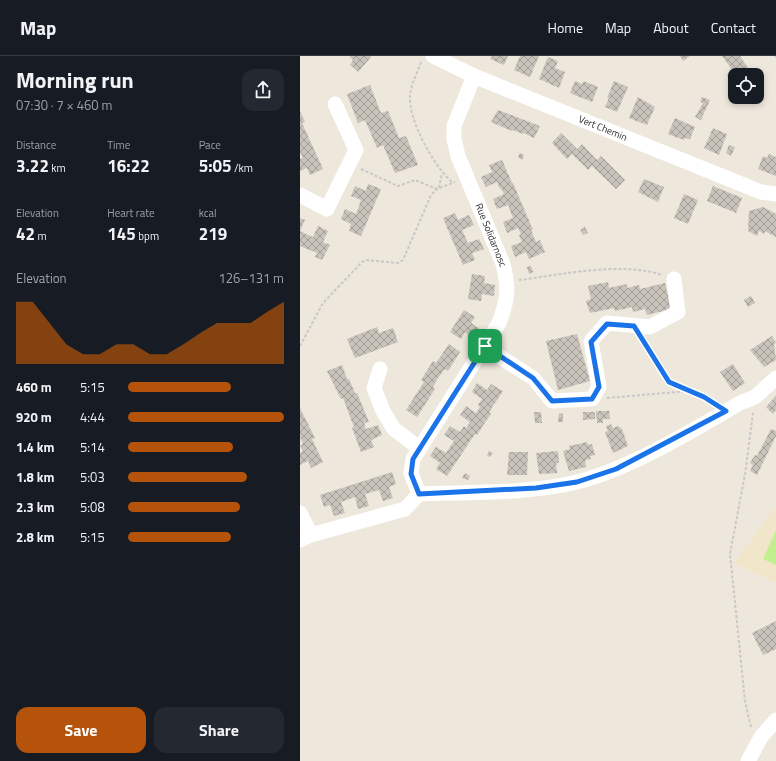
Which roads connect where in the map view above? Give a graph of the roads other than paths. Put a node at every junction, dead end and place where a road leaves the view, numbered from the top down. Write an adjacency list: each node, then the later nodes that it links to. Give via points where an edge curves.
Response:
1 (433, 56): 2 (street, Vert Chemin)
2 (474, 76): 4 (street, Vert Chemin, via 761,192); 7 (street, Rue Solidarnosc, via 454,126 454,138 458,156 504,264 508,281 508,298 503,314)
3 (336, 104): 5 (street, via 356,150 327,209)
4 (776, 194)
5 (300, 195)
6 (674, 279): 7 (street, via 678,312 650,327 607,324 591,342 599,387 592,399 552,401 533,378)
7 (485, 346): 10 (street, Rue Solidarnosc)
8 (380, 369): 10 (street, via 374,388 383,412 394,429)
9 (776, 378): 11 (street, via 755,398 616,469 577,482 536,488)
10 (419, 448): 11 (street, Rue Solidarnosc, via 413,459 411,474)
11 (419, 494): 13 (street, via 405,509)
12 (300, 513): 13 (street)
13 (305, 538)
14 (776, 720): 15 (street, via 755,746)
15 (748, 761)

